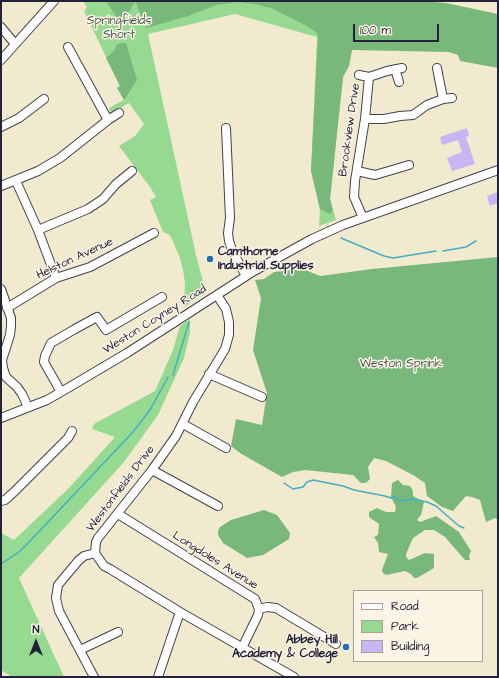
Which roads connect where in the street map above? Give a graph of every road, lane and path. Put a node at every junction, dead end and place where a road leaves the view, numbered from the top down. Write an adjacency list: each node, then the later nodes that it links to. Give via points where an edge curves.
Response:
1 (52, 2): 3 (street)
2 (1, 27): 3 (street)
3 (15, 44): 6 (street)
4 (68, 47): 5 (street)
5 (73, 56): 7 (street); 17 (street)
6 (1, 60)
7 (65, 60)
8 (435, 73): 14 (street)
9 (359, 75): 10 (street)
10 (369, 77): 11 (street, Brookview Drive, via 399,69); 16 (street, Brookview Drive)
11 (399, 82)
12 (452, 98): 14 (street)
13 (44, 99): 18 (street, via 34,102 19,118)
14 (443, 100): 16 (street, via 427,105 413,115)
15 (119, 113): 17 (street)
16 (365, 119): 22 (street, Brookview Drive)
17 (108, 120): 24 (street, via 60,158)
18 (1, 127)
19 (226, 128): 29 (street, via 229,241)
20 (409, 165): 22 (street, via 375,176)
21 (498, 170): 26 (street, Weston Coyney Road)
22 (357, 171): 26 (street, Brookview Drive, via 354,196)
23 (132, 172): 27 (street, via 116,184 103,199 88,209)
24 (16, 181): 25 (street); 27 (street)
25 (1, 186)
26 (363, 218): 29 (street, Weston Coyney Road, via 312,239)
27 (38, 230): 30 (street)
28 (154, 233): 30 (street, Helston Avenue, via 90,267)
29 (246, 276): 32 (street, Weston Coyney Road)
30 (56, 278): 34 (street, Helston Avenue)
31 (1, 289): 34 (street)
32 (217, 295): 36 (street, Westonfields Drive, via 226,309 229,335); 37 (street, Weston Coyney Road)
33 (162, 297): 37 (street, via 106,330 97,318 51,343 44,362)
34 (7, 308): 35 (street, via 11,326 10,335)
35 (3, 348): 39 (street, via 2,368 6,377 22,394)
36 (209, 374): 38 (street); 41 (street, Westonfields Drive)
37 (61, 392): 39 (street, Weston Coyney Road)
38 (262, 397)
39 (28, 407): 40 (street, Weston Coyney Road)
40 (1, 418)
41 (183, 424): 43 (street); 44 (street, Westonfields Drive)
42 (72, 436): 45 (street, via 14,492)
43 (226, 448)
44 (152, 470): 46 (street); 47 (street, Westonfields Drive)
45 (1, 501)
46 (215, 502)
47 (118, 514): 48 (street, Westonfields Drive, via 96,542); 49 (street, Longdoles Avenue, via 254,598)
48 (95, 553): 50 (street, Westonfields Drive, via 104,566); 54 (street, via 82,558 58,585 56,594 59,611)
49 (259, 609): 52 (street, via 276,608); 53 (street, Longdoles Avenue)
50 (180, 612): 53 (street, Westonfields Drive); 56 (street)
51 (118, 632): 54 (street)
52 (335, 641)
53 (242, 648): 57 (street, Westonfields Drive)
54 (79, 653): 55 (street)
55 (94, 677)
56 (158, 677)
57 (294, 677)

